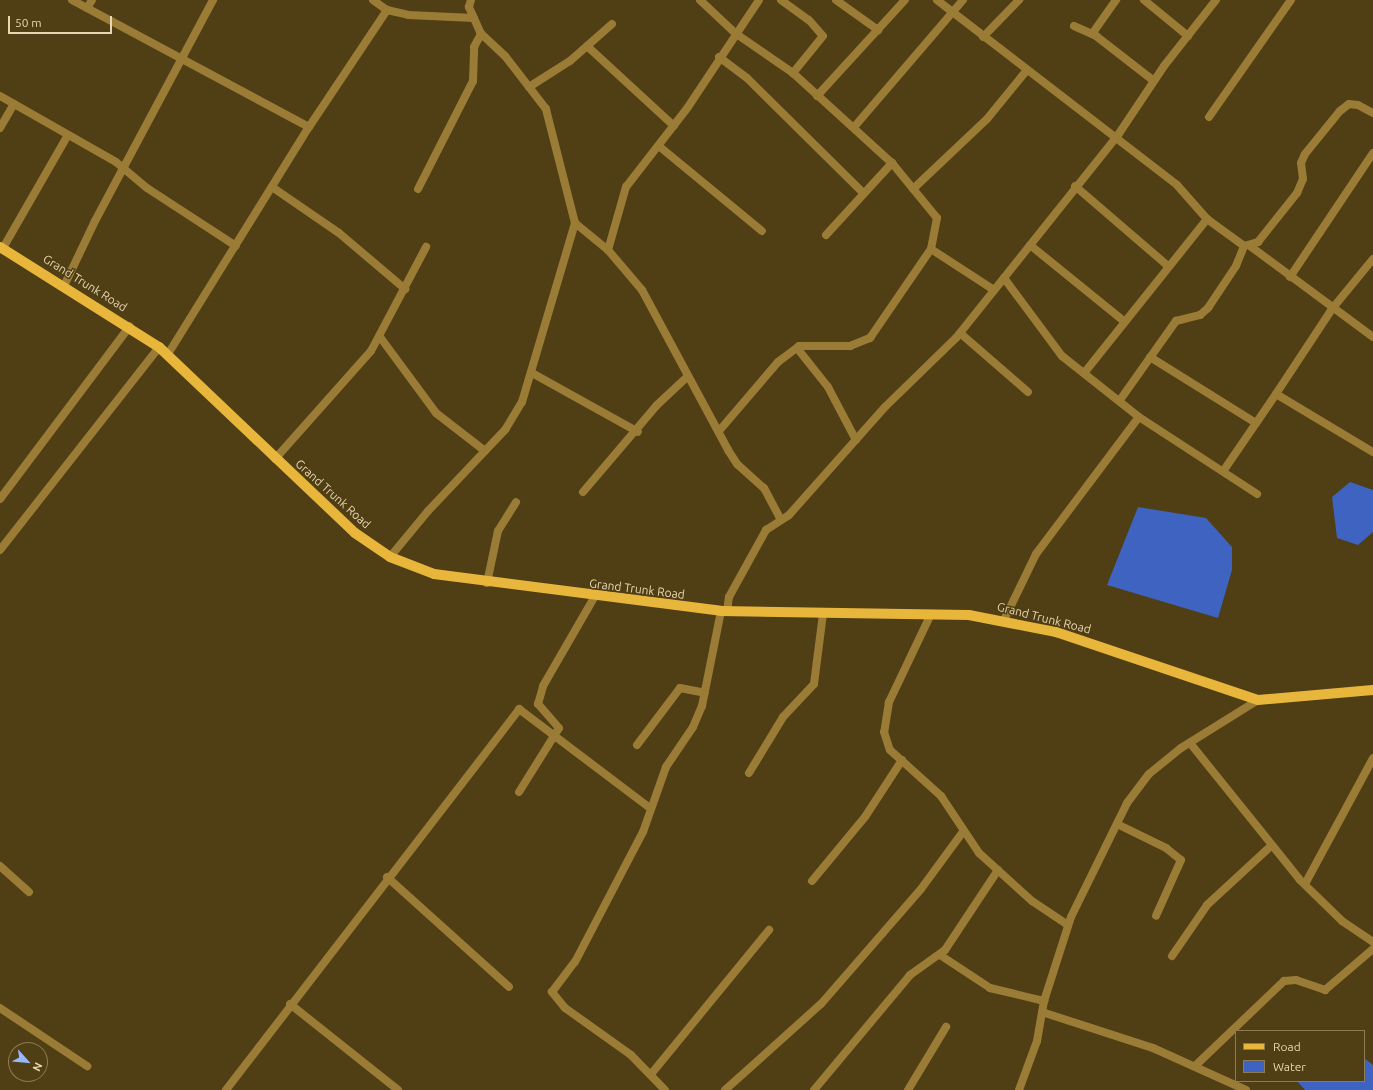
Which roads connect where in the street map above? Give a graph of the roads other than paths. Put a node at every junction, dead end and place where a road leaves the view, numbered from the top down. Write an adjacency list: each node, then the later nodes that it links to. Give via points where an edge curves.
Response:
1 (72, 0): 18 (street)
2 (92, 0): 18 (street)
3 (213, 0): 32 (street)
4 (373, 0): 19 (street)
5 (471, 0): 21 (street)
6 (759, 0): 25 (street)
7 (781, 0): 34 (street, via 808,20 823,36)
8 (836, 0): 24 (street)
9 (905, 0): 24 (street)
10 (937, 0): 20 (street)
11 (963, 0): 20 (street)
12 (1019, 0): 29 (street)
13 (1116, 0): 27 (street)
14 (1144, 0): 28 (street)
15 (1216, 0): 28 (street)
16 (1291, 0): 41 (street)
17 (704, 2): 25 (street)
18 (87, 8): 32 (street)
19 (387, 10): 21 (street, via 408,15); 44 (street)
20 (952, 12): 29 (street); 43 (street)
21 (474, 18): 26 (street)
22 (612, 24): 30 (street)
23 (1074, 26): 27 (street)
24 (878, 30): 38 (street)
25 (735, 33): 31 (street); 34 (street)
26 (481, 34): 36 (street); 54 (street, via 474,47 472,81)
27 (1092, 34): 35 (street)
28 (1188, 36): 35 (street)
29 (983, 37): 33 (street)
30 (588, 46): 36 (street); 42 (street)
31 (719, 57): 42 (street); 56 (street, via 747,78)
32 (179, 59): 44 (street); 51 (street)
33 (1027, 70): 47 (street); 55 (street, via 987,119)
34 (793, 73): 38 (street)
35 (1154, 81): 47 (street)
36 (529, 87): 58 (street, via 546,109)
37 (0, 96): 39 (street)
38 (817, 96): 43 (street)
39 (14, 104): 45 (street); 46 (street)
40 (1373, 113): 63 (street, via 1358,104 1349,104 1340,111 1305,154 1301,163 1303,179 1297,193 1266,234)
41 (1210, 117)
42 (674, 126): 48 (street)
43 (855, 126): 50 (street)
44 (309, 127): 53 (street)
45 (0, 128)
46 (68, 135): 51 (street); 64 (street)
47 (1114, 140): 52 (street); 57 (street, via 1177,185)
48 (660, 147): 59 (street); 67 (street, via 626,187)
49 (1373, 153): 70 (street)
50 (892, 163): 55 (street); 56 (street)
51 (124, 169): 62 (street, via 147,188); 72 (street)
52 (1075, 186): 61 (street); 69 (street)
53 (272, 187): 62 (street); 73 (street, via 339,233)
54 (418, 189)
55 (913, 189): 66 (street, via 938,218)
56 (862, 192): 60 (street)
57 (1207, 219): 63 (street); 69 (street)
58 (575, 223): 67 (street); 86 (street)
59 (762, 231)
60 (826, 235)
61 (1030, 245): 71 (street); 76 (street)
62 (236, 246): 83 (street)
63 (1247, 246): 70 (street); 84 (street, via 1208,308 1200,315 1176,320)
64 (1, 247): 72 (main road, Grand Trunk Road)
65 (426, 247): 73 (street)
66 (931, 249): 74 (street); 82 (street, via 870,338 850,346 811,344)
67 (608, 250): 87 (street, via 642,290)
68 (1373, 259): 75 (street)
69 (1168, 266): 76 (street)
70 (1290, 277): 75 (street)
71 (1004, 278): 74 (street); 85 (street, via 1062,356)
72 (64, 286): 77 (main road, Grand Trunk Road)
73 (405, 289): 79 (street)
74 (994, 290): 78 (street)
75 (1332, 308): 80 (street); 89 (street)
76 (1125, 322): 85 (street)
77 (130, 326): 81 (main road, Grand Trunk Road); 102 (street)
78 (960, 333): 88 (street); 95 (street)
79 (380, 337): 96 (street, via 436,413); 98 (street)
80 (1373, 337)
81 (159, 347): 83 (main road, Grand Trunk Road); 105 (street)
82 (797, 348): 93 (street, via 778,362); 95 (street, via 828,387)
83 (168, 354): 98 (main road, Grand Trunk Road)
84 (1150, 357): 90 (street); 92 (street)
85 (1085, 372): 90 (street)
86 (532, 373): 94 (street); 96 (street, via 522,402 504,430)
87 (688, 376): 93 (street); 94 (street, via 657,405)
88 (1028, 392)
89 (1276, 394): 92 (street); 97 (street)
90 (1120, 400): 91 (street)
91 (1139, 417): 99 (street); 112 (street, via 1036,554)
92 (1256, 424): 99 (street)
93 (719, 431): 104 (street, via 738,464 773,500)
94 (638, 432): 100 (street)
95 (856, 440): 104 (street)
96 (485, 450): 106 (street)
97 (1373, 452)
98 (275, 459): 106 (main road, Grand Trunk Road, via 355,533)
99 (1224, 470): 101 (street)
100 (584, 492)
101 (1257, 494)
102 (0, 499)
103 (516, 502): 107 (street, via 498,531)
104 (781, 520): 109 (street, via 766,530 729,597)
105 (0, 550)
106 (390, 557): 107 (main road, Grand Trunk Road, via 434,574)
107 (487, 583): 108 (main road, Grand Trunk Road)
108 (595, 596): 109 (main road, Grand Trunk Road); 116 (street, via 538,698 538,704 559,728)
109 (724, 611): 110 (main road, Grand Trunk Road); 114 (street)
110 (823, 614): 111 (main road, Grand Trunk Road); 121 (street, via 814,684 783,717)
111 (931, 614): 112 (main road, Grand Trunk Road); 120 (street, via 889,702 884,732 890,750)
112 (1004, 620): 115 (main road, Grand Trunk Road, via 1091,643)
113 (1373, 690): 115 (main road, Grand Trunk Road)
114 (705, 693): 118 (street, via 680,688); 123 (street, via 693,726 666,767)
115 (1258, 700): 117 (street)
116 (556, 737): 122 (street); 123 (street); 129 (street, via 519,709 512,713)
117 (1190, 743): 124 (street, via 1149,774); 126 (street)
118 (637, 745)
119 (1373, 758): 131 (street)
120 (902, 760): 125 (street, via 941,796); 130 (street, via 865,817)
121 (749, 774)
122 (519, 792)
123 (650, 808): 148 (street, via 643,832 575,962 552,992 565,1008)
124 (1116, 824): 133 (street, via 1166,848 1181,860); 134 (street)
125 (962, 833): 128 (street); 153 (street, via 921,889 821,1004)
126 (1271, 846): 131 (street); 139 (street, via 1207,905)
127 (0, 866): 132 (street)
128 (998, 870): 134 (street, via 1032,901); 138 (street)
129 (387, 878): 140 (street); 142 (street)
130 (812, 881)
131 (1305, 884): 136 (street, via 1342,921)
132 (29, 892)
133 (1156, 916)
134 (1068, 925): 141 (street)
135 (770, 930): 148 (street)
136 (1373, 942)
137 (1373, 949): 147 (street, via 1325,990 1296,980 1284,982)
138 (940, 955): 141 (street, via 990,988); 154 (street, via 910,975)
139 (1172, 956)
140 (509, 987)
141 (1044, 1002): 144 (street)
142 (290, 1004): 150 (street); 151 (street)
143 (0, 1008): 146 (street)
144 (1042, 1012): 147 (street); 156 (street, via 1037,1041)
145 (946, 1027): 155 (street)
146 (87, 1066)
147 (1195, 1066): 149 (street)
148 (652, 1073): 152 (street)
149 (1234, 1087): 157 (street)
150 (226, 1090)
151 (398, 1090)
152 (665, 1090)
153 (725, 1090)
154 (814, 1090)
155 (908, 1090)
156 (1019, 1090)
157 (1246, 1090)

